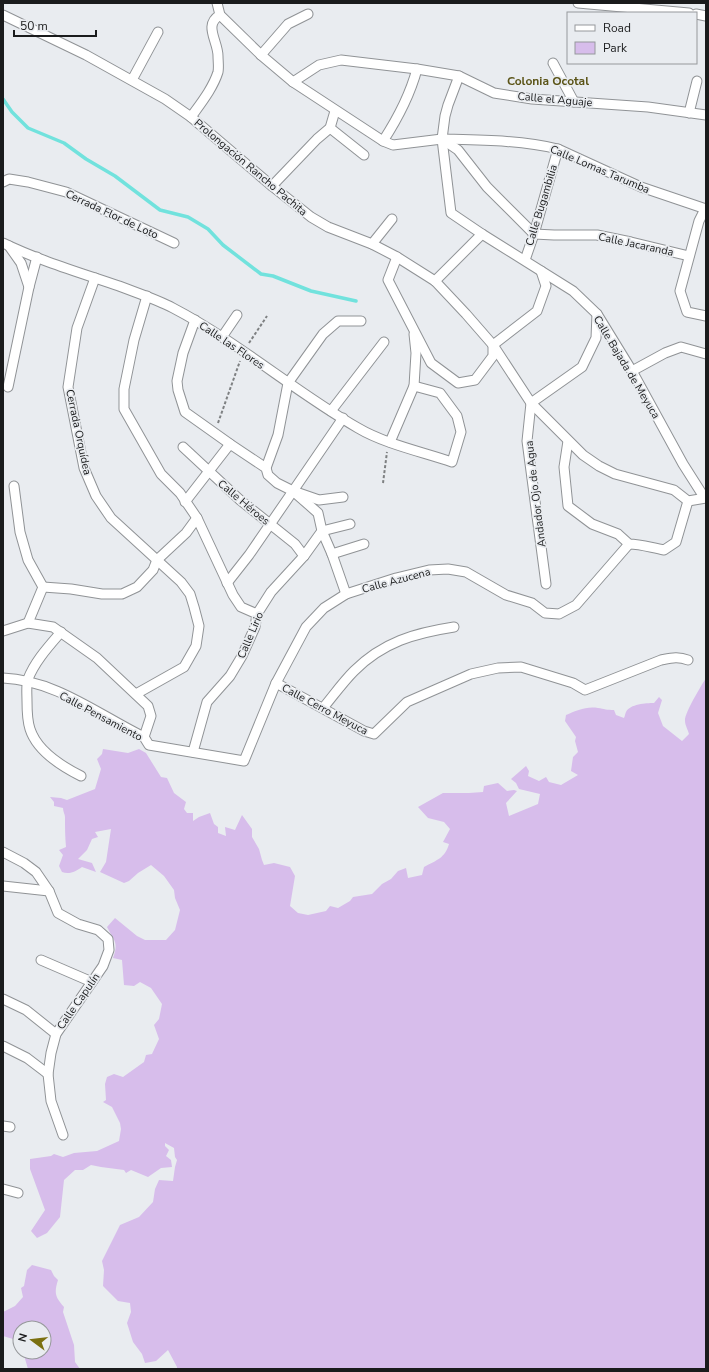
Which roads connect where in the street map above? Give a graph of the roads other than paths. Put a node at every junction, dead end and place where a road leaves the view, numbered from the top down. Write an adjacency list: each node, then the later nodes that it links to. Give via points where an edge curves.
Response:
1 (217, 3): 6 (street)
2 (578, 3): 3 (street)
3 (679, 12)
4 (308, 14): 8 (street, via 288,24)
5 (3, 15): 12 (street, Prolongación Rancho Pachita)
6 (220, 15): 8 (street); 19 (street, Prolongación Rancho Pachita, via 214,19 211,26 218,50 218,71)
7 (158, 32): 12 (street)
8 (261, 55): 14 (street)
9 (553, 63): 15 (street)
10 (417, 69): 11 (street, Calle el Aguaje); 14 (street, Calle el Aguaje, via 341,60 320,65); 22 (street, via 398,118)
11 (460, 76): 15 (street, Calle el Aguaje, via 494,93); 21 (street, Calle Bajada de Meyuca, via 448,105)
12 (132, 80): 19 (street, Prolongación Rancho Pachita)
13 (697, 81): 17 (street)
14 (293, 82): 16 (street)
15 (574, 102): 17 (street, Calle el Aguaje, via 648,107)
16 (335, 111): 20 (street); 22 (street)
17 (689, 113): 18 (street, Calle el Aguaje)
18 (706, 115)
19 (191, 117): 26 (street, Prolongación Rancho Pachita)
20 (330, 128): 24 (street); 26 (street)
21 (442, 139): 22 (street, via 392,145); 23 (street, Calle Lomas Tarumba, via 517,142); 29 (street, Calle Bajada de Meyuca, via 451,213); 30 (street, via 458,150 487,187)
22 (383, 141)
23 (558, 149): 27 (street, Calle Lomas Tarumba, via 641,187); 30 (street, Calle Bugambilia)
24 (364, 155)
25 (3, 182): 32 (street, Cerrada Flor de Loto, via 9,179 66,192)
26 (272, 186): 33 (street, Prolongación Rancho Pachita, via 328,227)
27 (706, 209): 34 (street, via 699,221)
28 (392, 219): 33 (street)
29 (482, 234): 37 (street, Calle Bajada de Meyuca); 40 (street)
30 (534, 234): 34 (street, Calle Jacaranda, via 597,235); 37 (street, Calle Bugambilia)
31 (5, 243): 35 (street, Calle las Flores); 41 (street, via 21,263)
32 (174, 243)
33 (372, 244): 36 (street, Prolongación Rancho Pachita)
34 (689, 256): 45 (street, via 680,291 687,312)
35 (37, 257): 39 (street, Calle las Flores); 41 (street)
36 (397, 257): 40 (street, Prolongación Rancho Pachita); 48 (street, via 388,280)
37 (525, 260): 38 (street, Calle Bajada de Meyuca)
38 (541, 271): 43 (street, Calle Bajada de Meyuca, via 573,291); 51 (street, via 546,286 537,311)
39 (95, 278): 42 (street, Calle las Flores); 80 (street, Cerrada Orquídea, via 77,328 68,387 84,468 96,496 110,518)
40 (435, 282): 51 (street, Prolongación Rancho Pachita)
41 (29, 287): 56 (street)
42 (147, 296): 46 (street, Calle las Flores); 71 (street, via 134,340 124,389 124,408 161,474 180,493)
43 (597, 314): 53 (street, Calle Bajada de Meyuca); 57 (street, via 596,338 582,367)
44 (237, 315): 49 (street)
45 (706, 316)
46 (195, 320): 49 (street, Calle las Flores); 62 (street, via 183,353 177,381 178,390 185,412)
47 (361, 321): 54 (street, via 338,321 323,334)
48 (414, 328): 51 (street, via 431,363 458,383 475,380 493,356); 55 (street)
49 (222, 337): 54 (street, Calle las Flores)
50 (384, 342): 58 (street)
51 (493, 345): 57 (street, Prolongación Rancho Pachita)
52 (706, 354): 53 (street, via 681,347)
53 (632, 372): 69 (street, Calle Bajada de Meyuca)
54 (288, 384): 58 (street, Calle las Flores); 64 (street, via 278,435)
55 (414, 386): 61 (street); 61 (street, Calle las Flores, via 440,393 457,416 461,432 452,462)
56 (8, 387)
57 (531, 403): 60 (street, Prolongación Rancho Pachita); 82 (street, Andador Ojo de Agua, via 527,441)
58 (331, 411): 59 (street, Calle las Flores)
59 (343, 418): 61 (street, Calle las Flores, via 359,429); 67 (street)
60 (568, 441): 70 (street, Prolongación Rancho Pachita, via 583,455 615,474 674,490); 77 (street, via 564,467 568,506 592,524 618,534)
61 (390, 442)
62 (230, 444): 64 (street); 65 (street)
63 (183, 448): 65 (street, Calle Héroes)
64 (266, 468): 67 (street, via 268,476 276,483)
65 (208, 472): 71 (street); 73 (street, Calle Héroes)
66 (14, 486): 83 (street, via 20,532 28,560)
67 (293, 491): 68 (street, via 319,500); 73 (street); 75 (street, via 318,513)
68 (343, 497)
69 (705, 498): 70 (street)
70 (688, 501): 77 (street, via 676,542 664,550)
71 (185, 502): 72 (street)
72 (197, 518): 80 (street, via 186,533); 81 (street)
73 (271, 524): 79 (street, Calle Héroes, via 295,544); 81 (street)
74 (350, 524): 75 (street)
75 (322, 531): 78 (street); 79 (street, Calle Lirio)
76 (364, 544): 78 (street)
77 (629, 544): 84 (street, Calle Azucena, via 576,605 559,614 545,613 532,603 506,594 466,572 448,569 429,570 396,578)
78 (332, 554): 84 (street)
79 (304, 556): 85 (street, Calle Lirio, via 271,592)
80 (157, 560): 83 (street, via 137,587 122,594); 94 (street, Cerrada Orquídea, via 190,594 198,626 196,646 184,667)
81 (226, 583): 85 (street, via 241,607)
82 (546, 584)
83 (43, 587): 86 (street)
84 (346, 594): 93 (street, Calle Azucena, via 324,608 306,627)
85 (257, 614): 97 (street, Calle Lirio, via 255,627 242,656 230,676 207,702)
86 (28, 623): 88 (street); 89 (street, via 53,627)
87 (454, 627): 95 (street, via 427,631 389,644 355,670)
88 (3, 630)
89 (61, 632): 92 (street, via 40,656); 94 (street, via 97,658)
90 (688, 660): 95 (street, Calle Cerro Meyuca, via 682,657 661,660 585,690 573,683 521,667 498,668 471,674 407,702 374,734)
91 (3, 678): 92 (street, Calle Pensamiento)
92 (27, 681): 96 (street, Calle Pensamiento, via 78,701); 99 (street, via 30,729 38,744 59,763)
93 (276, 683): 95 (street, Calle Cerro Meyuca); 98 (street, Calle Azucena)
94 (136, 694): 96 (street, via 148,706 151,716)
95 (323, 708)
96 (144, 737): 97 (street, Calle Pensamiento, via 148,745)
97 (193, 752): 98 (street, Calle Pensamiento)
98 (244, 761)
99 (81, 776)
100 (3, 852): 102 (street, via 36,872)
101 (3, 886): 102 (street)
102 (49, 891): 104 (street, Calle Capulín, via 58,913 78,924 98,930 108,939 109,950 103,966)
103 (42, 960): 104 (street)
104 (92, 982): 106 (street, Calle Capulín)
105 (3, 999): 106 (street, via 26,1010)
106 (56, 1034): 108 (street, Calle Capulín)
107 (3, 1046): 108 (street, via 28,1058)
108 (48, 1074): 109 (street, Calle Capulín, via 51,1101)
109 (63, 1135)
110 (3, 1189): 111 (street)
111 (18, 1193)

